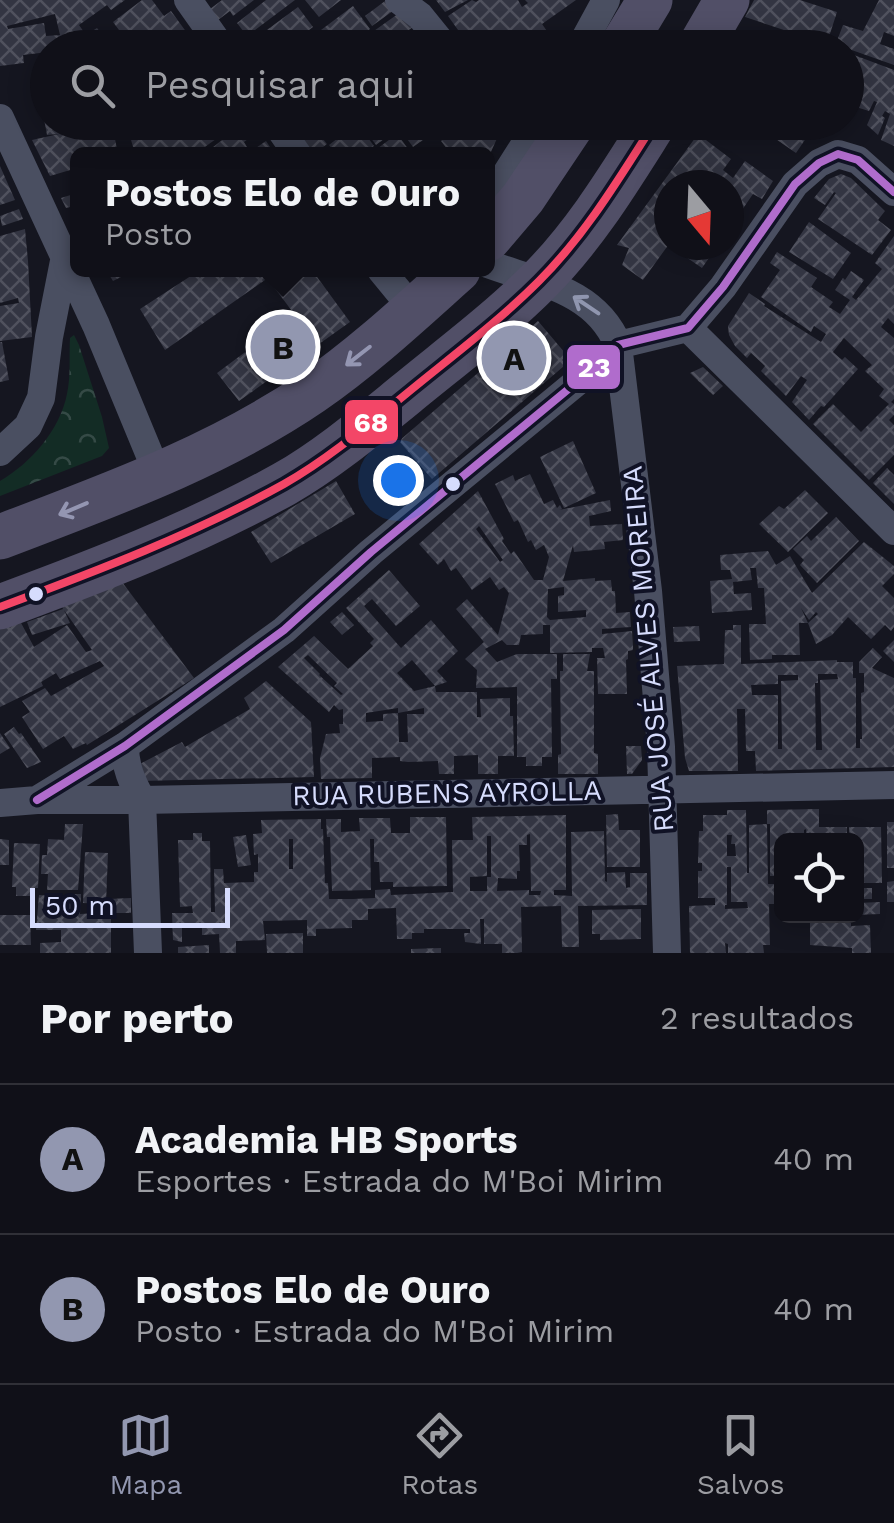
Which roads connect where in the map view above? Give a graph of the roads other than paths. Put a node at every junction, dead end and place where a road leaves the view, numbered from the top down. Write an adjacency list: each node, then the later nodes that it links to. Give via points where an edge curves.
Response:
1 (188, 0): 6 (street)
2 (400, 0): 7 (street)
3 (606, 0): 8 (street)
4 (650, 0): 9 (main road)
5 (727, 0): 10 (main road)
6 (209, 30)
7 (431, 30)
8 (590, 30)
9 (632, 30)
10 (710, 30)
11 (0, 118): 19 (street)
12 (520, 140): 16 (street)
13 (562, 140): 17 (main road)
14 (644, 140): 24 (main road, via 582,232)
15 (894, 192): 26 (street, via 858,160 838,154 819,163 795,184)
16 (495, 204)
17 (495, 228)
18 (495, 242): 24 (street)
19 (65, 255): 20 (street); 28 (street, via 41,398 28,426)
20 (70, 266)
21 (75, 277): 29 (street)
22 (386, 277): 25 (street)
23 (450, 277): 25 (main road)
24 (540, 280): 27 (street, one-way to 24, via 596,310); 32 (main road, via 354,436 288,482 199,529)
25 (414, 310): 29 (main road, one-way to 29, via 312,392 221,447)
26 (688, 328): 27 (street); 30 (street)
27 (618, 345): 33 (street, via 284,630); 35 (street, RUA JOSÉ ALVES MOREIRA, via 648,591)
28 (0, 452)
29 (158, 475): 31 (main road, one-way to 31)
30 (894, 531)
31 (0, 537)
32 (0, 607)
33 (125, 746): 36 (street); 37 (street, via 130,780)
34 (894, 784): 35 (street, RUA RUBENS AYROLLA)
35 (662, 789): 37 (street, RUA RUBENS AYROLLA); 40 (street, RUA JOSÉ ALVES MOREIRA)
36 (37, 800): 37 (street, RUA RUBENS AYROLLA); 38 (street, RUA RUBENS AYROLLA)
37 (142, 800): 39 (street)
38 (0, 804)
39 (148, 953)
40 (667, 953)

